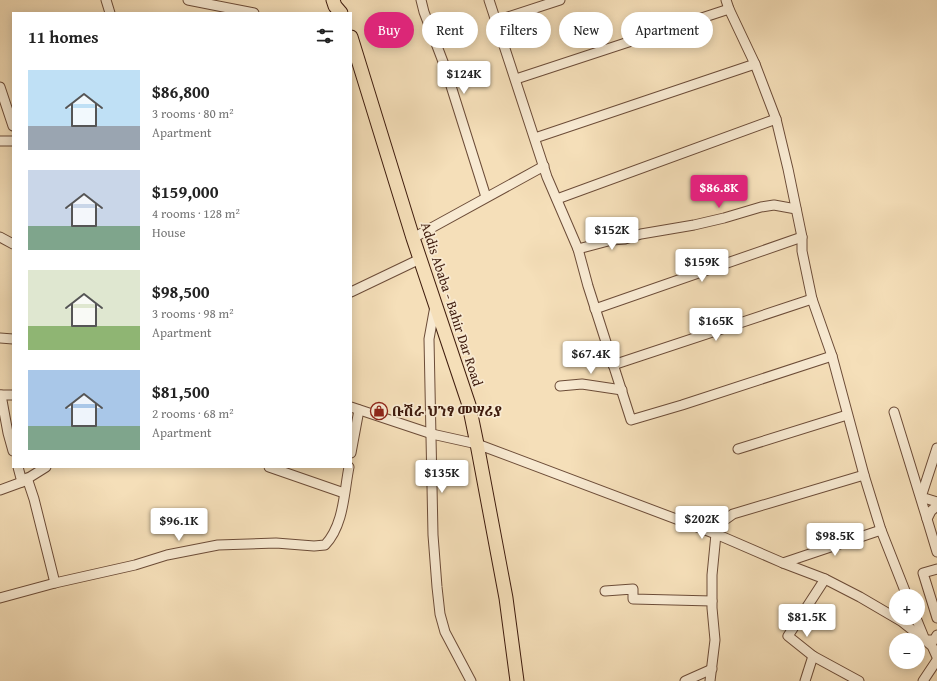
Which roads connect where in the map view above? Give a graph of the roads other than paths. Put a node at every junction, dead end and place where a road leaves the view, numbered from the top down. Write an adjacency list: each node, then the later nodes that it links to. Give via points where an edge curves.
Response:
1 (106, 0): 10 (street)
2 (188, 0): 8 (street)
3 (334, 0): 12 (highway)
4 (421, 0): 26 (street)
5 (489, 0): 13 (street)
6 (560, 0): 14 (street)
7 (726, 0): 9 (street)
8 (216, 3): 11 (street)
9 (729, 9): 17 (street); 18 (street)
10 (110, 12)
11 (250, 12)
12 (340, 12)
13 (493, 12)
14 (523, 12)
15 (352, 40): 31 (highway, Addis Ababa - Bahir Dar Road)
16 (505, 48): 18 (street)
17 (755, 64): 20 (street); 22 (street)
18 (516, 79): 22 (street)
19 (0, 87): 21 (street)
20 (776, 119): 27 (street); 28 (street)
21 (12, 123)
22 (535, 138): 25 (street)
23 (0, 141): 24 (street)
24 (12, 141)
25 (544, 166): 26 (street); 27 (street)
26 (486, 197): 31 (street)
27 (557, 199): 33 (street)
28 (796, 209): 30 (street); 33 (street, via 774,205 761,207 700,224 641,234)
29 (0, 237): 32 (street)
30 (802, 237): 36 (street, via 802,251); 38 (street)
31 (414, 238): 34 (highway, Addis Ababa - Bahir Dar Road)
32 (12, 243)
33 (578, 249): 38 (street)
34 (420, 260): 35 (street); 37 (highway, Addis Ababa - Bahir Dar Road)
35 (352, 292)
36 (812, 299): 41 (street); 42 (street)
37 (435, 303): 50 (street, via 429,339); 52 (highway, Addis Ababa - Bahir Dar Road, via 469,405)
38 (595, 309): 42 (street)
39 (0, 338): 40 (street)
40 (12, 339)
41 (832, 356): 44 (street, via 631,420); 49 (street)
42 (613, 365): 44 (street)
43 (560, 386): 44 (street, via 582,384)
44 (622, 390)
45 (1, 395): 46 (street); 53 (street)
46 (12, 395)
47 (355, 408): 50 (street); 51 (street)
48 (894, 412): 64 (street)
49 (847, 415): 55 (street); 60 (street)
50 (432, 434): 52 (street); 87 (street, via 433,535 440,614 445,632)
51 (352, 442)
52 (477, 444): 69 (street); 88 (highway, Addis Ababa - Bahir Dar Road, via 506,598)
53 (12, 447)
54 (937, 448): 64 (street)
55 (738, 449)
56 (18, 468): 61 (street)
57 (44, 468): 61 (street)
58 (272, 468): 63 (street)
59 (348, 468): 63 (street)
60 (864, 475): 68 (street); 69 (street, via 733,514 719,524)
61 (24, 480): 62 (street); 74 (street, via 34,499)
62 (0, 490)
63 (344, 493): 74 (street, via 337,526 325,545 276,543 218,546 167,555)
64 (921, 497): 65 (street); 67 (street)
65 (937, 502)
66 (937, 506): 67 (street)
67 (927, 519): 70 (street)
68 (881, 530): 71 (street); 75 (street)
69 (716, 534): 71 (street); 78 (street)
70 (937, 552)
71 (783, 563): 73 (street)
72 (937, 569): 79 (street, via 923,573)
73 (825, 579): 81 (street, via 860,597); 84 (street, via 788,636)
74 (55, 583): 77 (street)
75 (904, 589)
76 (605, 591): 78 (street, via 633,589 633,599)
77 (0, 598)
78 (712, 601): 86 (street, via 715,640)
79 (935, 602): 80 (street)
80 (937, 618)
81 (916, 633)
82 (937, 635): 83 (street, via 934,640)
83 (925, 640): 85 (street, via 932,646)
84 (813, 656): 91 (street); 92 (street)
85 (937, 658): 93 (street)
86 (712, 669): 89 (street); 90 (street)
87 (471, 681)
88 (517, 681)
89 (685, 681)
90 (710, 681)
91 (805, 681)
92 (859, 681)
93 (923, 681)

